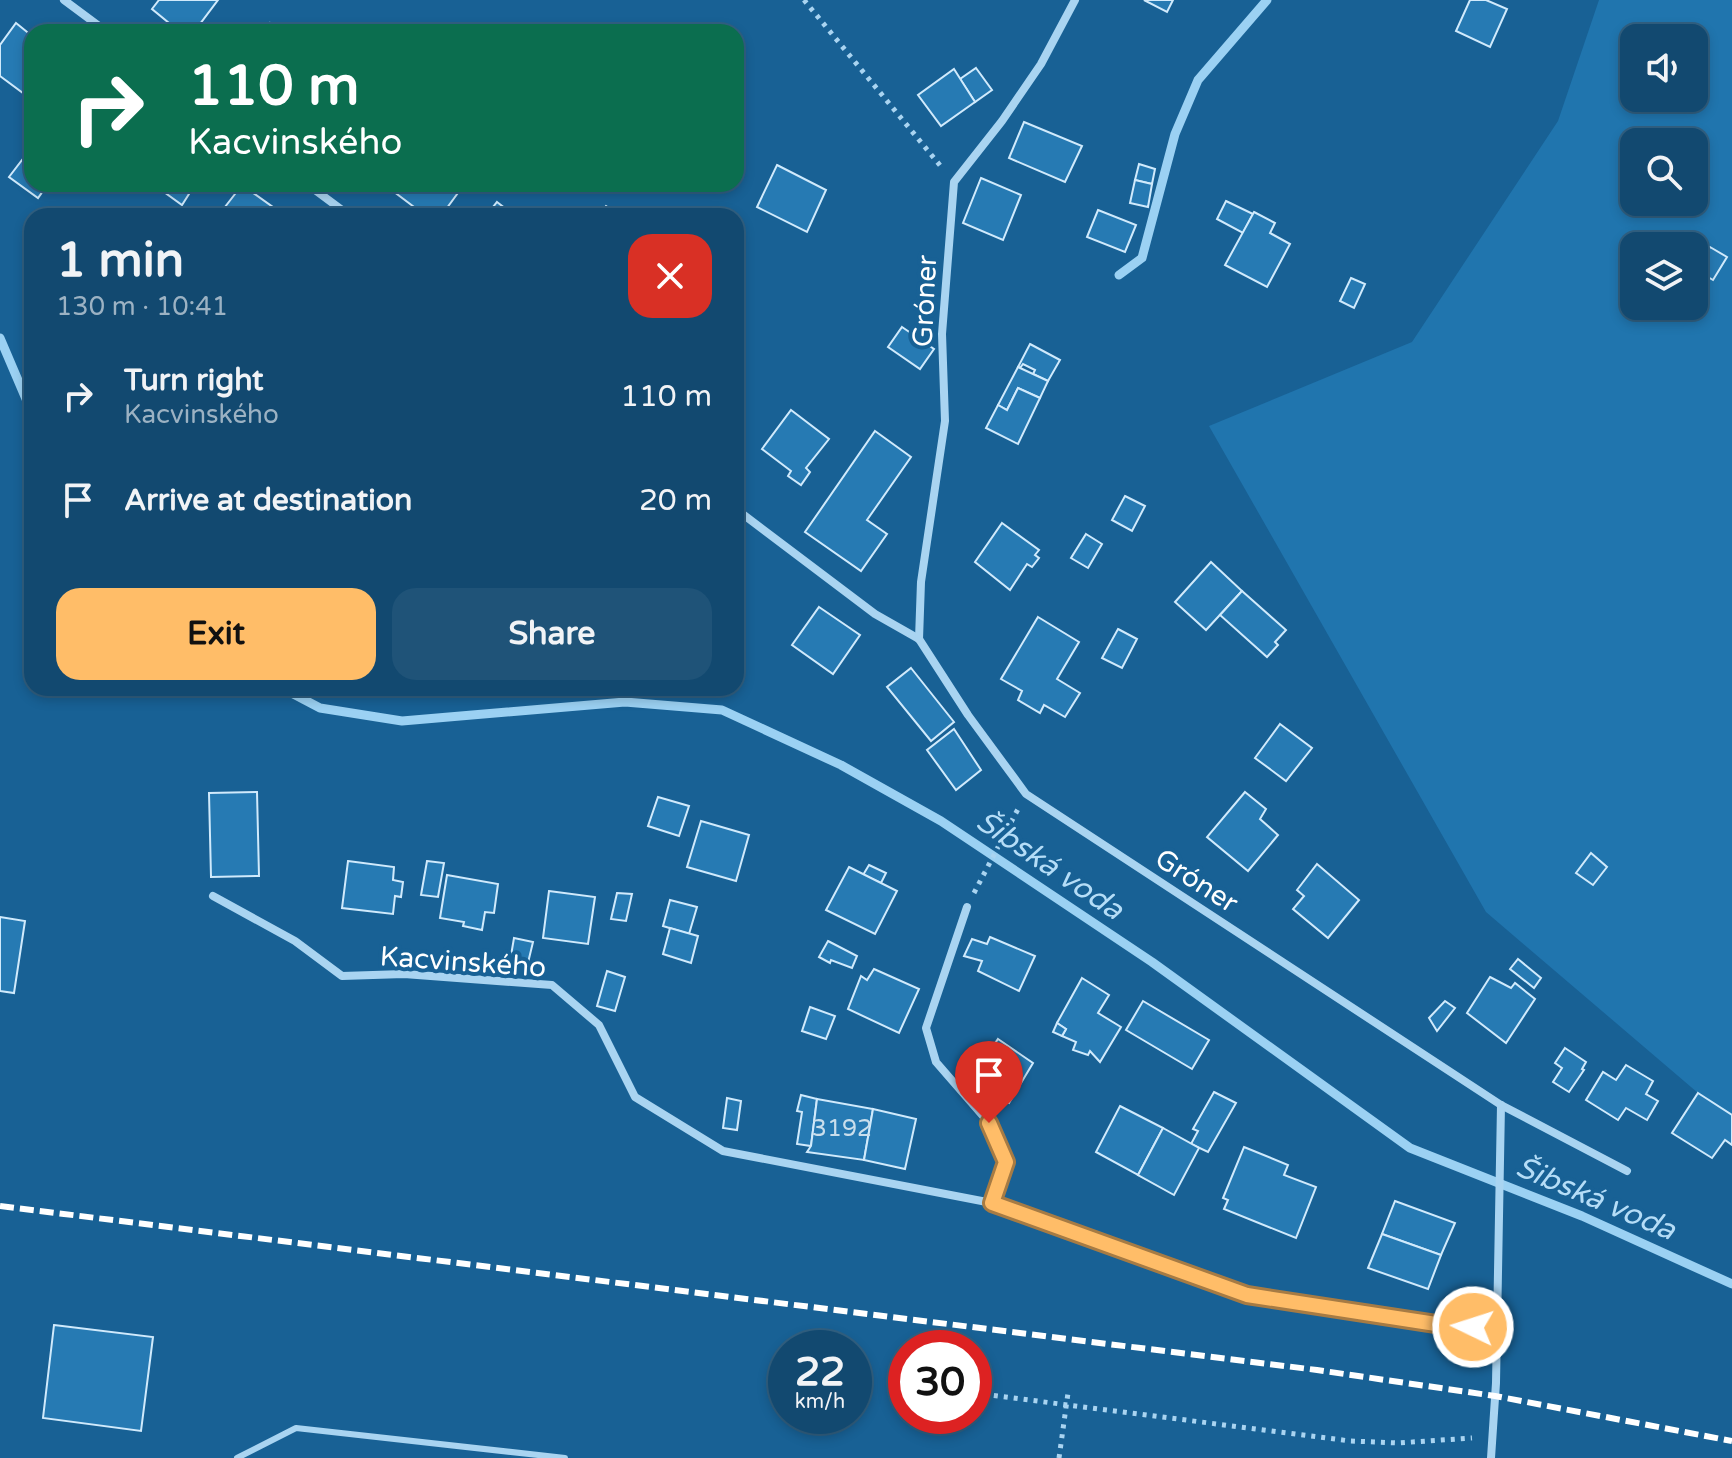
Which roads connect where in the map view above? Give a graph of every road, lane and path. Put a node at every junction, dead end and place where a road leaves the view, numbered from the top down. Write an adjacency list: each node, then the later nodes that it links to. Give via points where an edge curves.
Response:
1 (64, 0): 4 (street)
2 (804, 0): 5 (path)
3 (1075, 0): 5 (street, via 1033,75)
4 (96, 24)
5 (954, 182): 9 (street, Gróner, via 942,334 945,421 921,582)
6 (318, 192): 7 (street)
7 (339, 208)
8 (744, 515): 9 (street, Gróner, via 875,614)
9 (919, 639): 14 (street, Gróner, via 1026,794)
10 (1012, 820): 11 (path)
11 (979, 883)
12 (213, 896): 16 (street, Kacvinského, via 295,941 342,976 404,974 552,985 599,1025 635,1097 723,1151)
13 (967, 907): 16 (street, via 926,1028 936,1062 989,1123 1006,1162)
14 (1501, 1105): 15 (street, Gróner); 17 (street)
15 (1627, 1171)
16 (992, 1203): 17 (street, Kacvinského, via 1247,1295 1449,1326)
17 (1497, 1327): 25 (street)
18 (1068, 1393): 20 (path)
19 (992, 1395): 20 (path)
20 (1066, 1405): 21 (path, via 1350,1441); 24 (path)
21 (1472, 1438)
22 (237, 1458): 23 (lane, via 296,1428)
23 (565, 1458)
24 (1059, 1458)
25 (1491, 1458)

